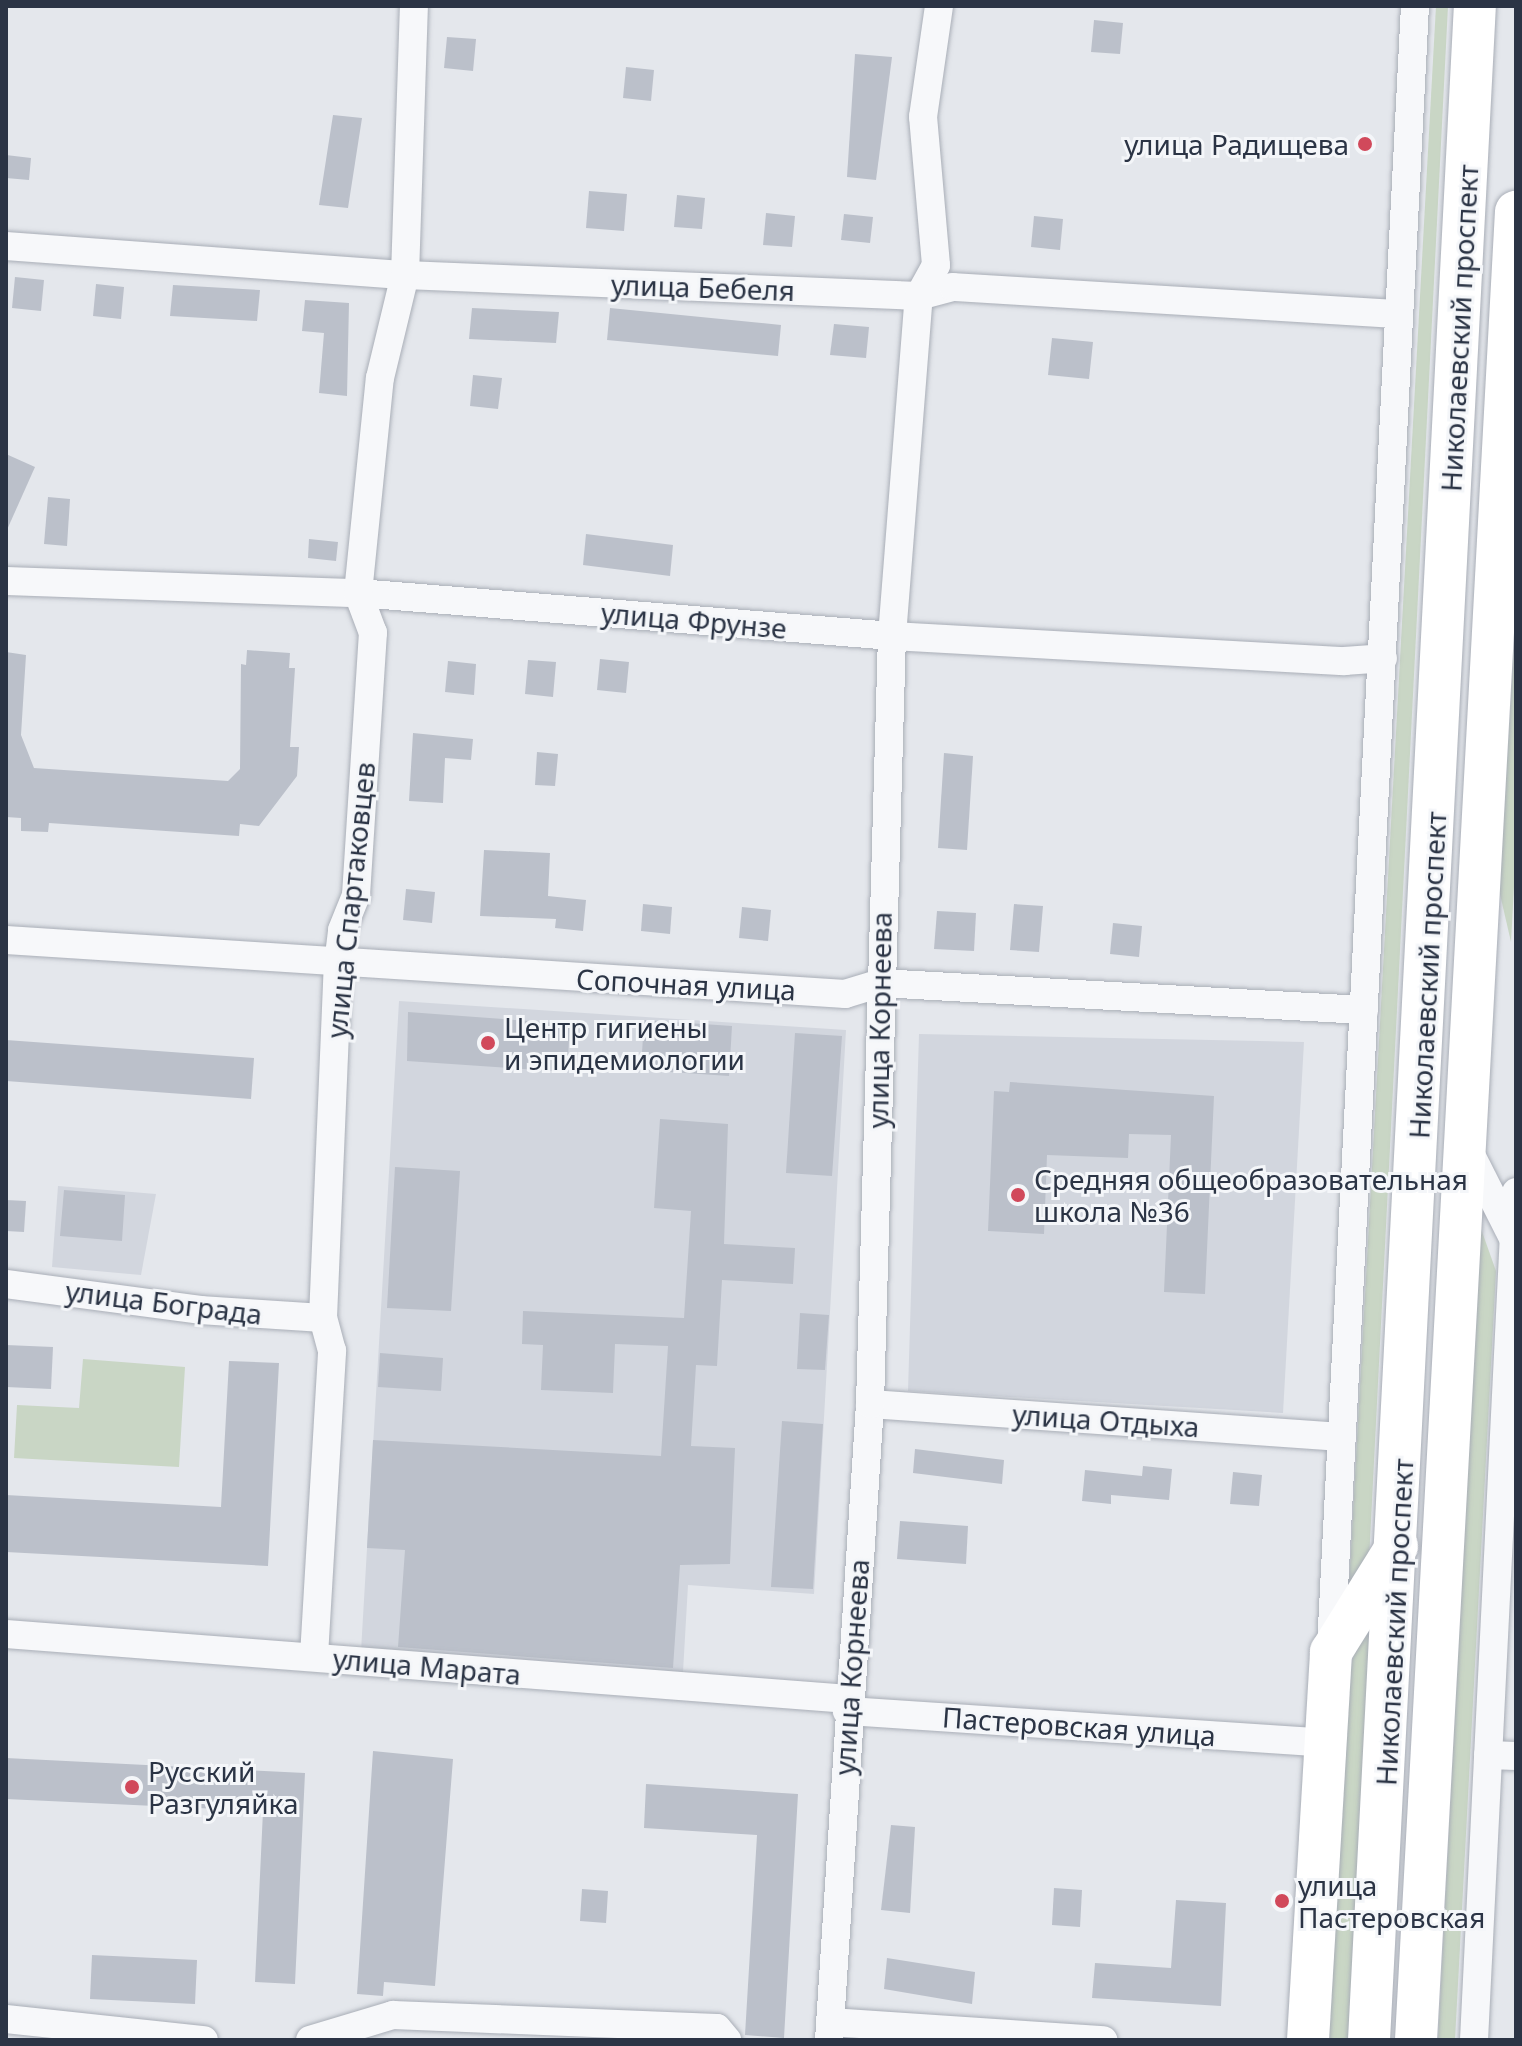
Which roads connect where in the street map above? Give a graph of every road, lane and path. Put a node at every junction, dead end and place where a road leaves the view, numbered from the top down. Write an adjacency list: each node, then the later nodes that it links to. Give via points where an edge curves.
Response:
1 (414, 6): 7 (street, улица Спартаковцев)
2 (939, 6): 8 (street, улица Корнеева, via 923,117 936,265)
3 (1415, 6): 9 (street)
4 (1475, 6): 26 (main road, Николаевский проспект)
5 (1516, 212): 18 (main road, Николаевский проспект)
6 (6, 246): 7 (street, улица Бебеля)
7 (405, 275): 8 (street, улица Бебеля); 11 (street, улица Спартаковцев, via 380,378)
8 (919, 296): 9 (street, улица Бебеля, via 953,287); 12 (street, улица Корнеева)
9 (1398, 314): 13 (street)
10 (6, 581): 11 (street, улица Фрунзе)
11 (358, 593): 12 (street, улица Фрунзе); 15 (street, улица Спартаковцев, via 373,633 356,895 342,930)
12 (892, 636): 13 (street, улица Фрунзе, via 1344,661); 16 (street, улица Корнеева)
13 (1383, 658): 17 (street)
14 (6, 940): 15 (street, Сопочная улица)
15 (338, 964): 16 (street, Сопочная улица, via 845,994); 22 (street, улица Спартаковцев)
16 (880, 983): 17 (street, Сопочная улица); 23 (street, улица Корнеева)
17 (1364, 1010): 24 (street)
18 (1462, 1137): 20 (street); 42 (main road, Николаевский проспект)
19 (1516, 1192): 20 (street)
20 (1513, 1237): 25 (street)
21 (6, 1284): 22 (street, улица Бограда, via 200,1310)
22 (323, 1318): 29 (street, улица Спартаковцев, via 332,1351)
23 (870, 1404): 24 (street, улица Отдыха); 30 (street, улица Корнеева)
24 (1342, 1437): 28 (street)
25 (1509, 1458): 32 (street)
26 (1399, 1542): 28 (main road); 41 (main road, Николаевский проспект)
27 (6, 1634): 29 (street, улица Марата)
28 (1331, 1652): 31 (main road)
29 (314, 1656): 30 (street, улица Марата)
30 (847, 1705): 31 (street, Пастеровская улица); 35 (street, улица Корнеева)
31 (1323, 1743): 40 (main road)
32 (1488, 1755): 33 (street); 43 (street)
33 (1516, 1756)
34 (6, 2019): 36 (street)
35 (830, 2031): 39 (street)
36 (204, 2040)
37 (310, 2040): 38 (street, via 393,2015 717,2028)
38 (727, 2040)
39 (1103, 2040)
40 (1308, 2040)
41 (1369, 2040)
42 (1416, 2040)
43 (1474, 2040)

